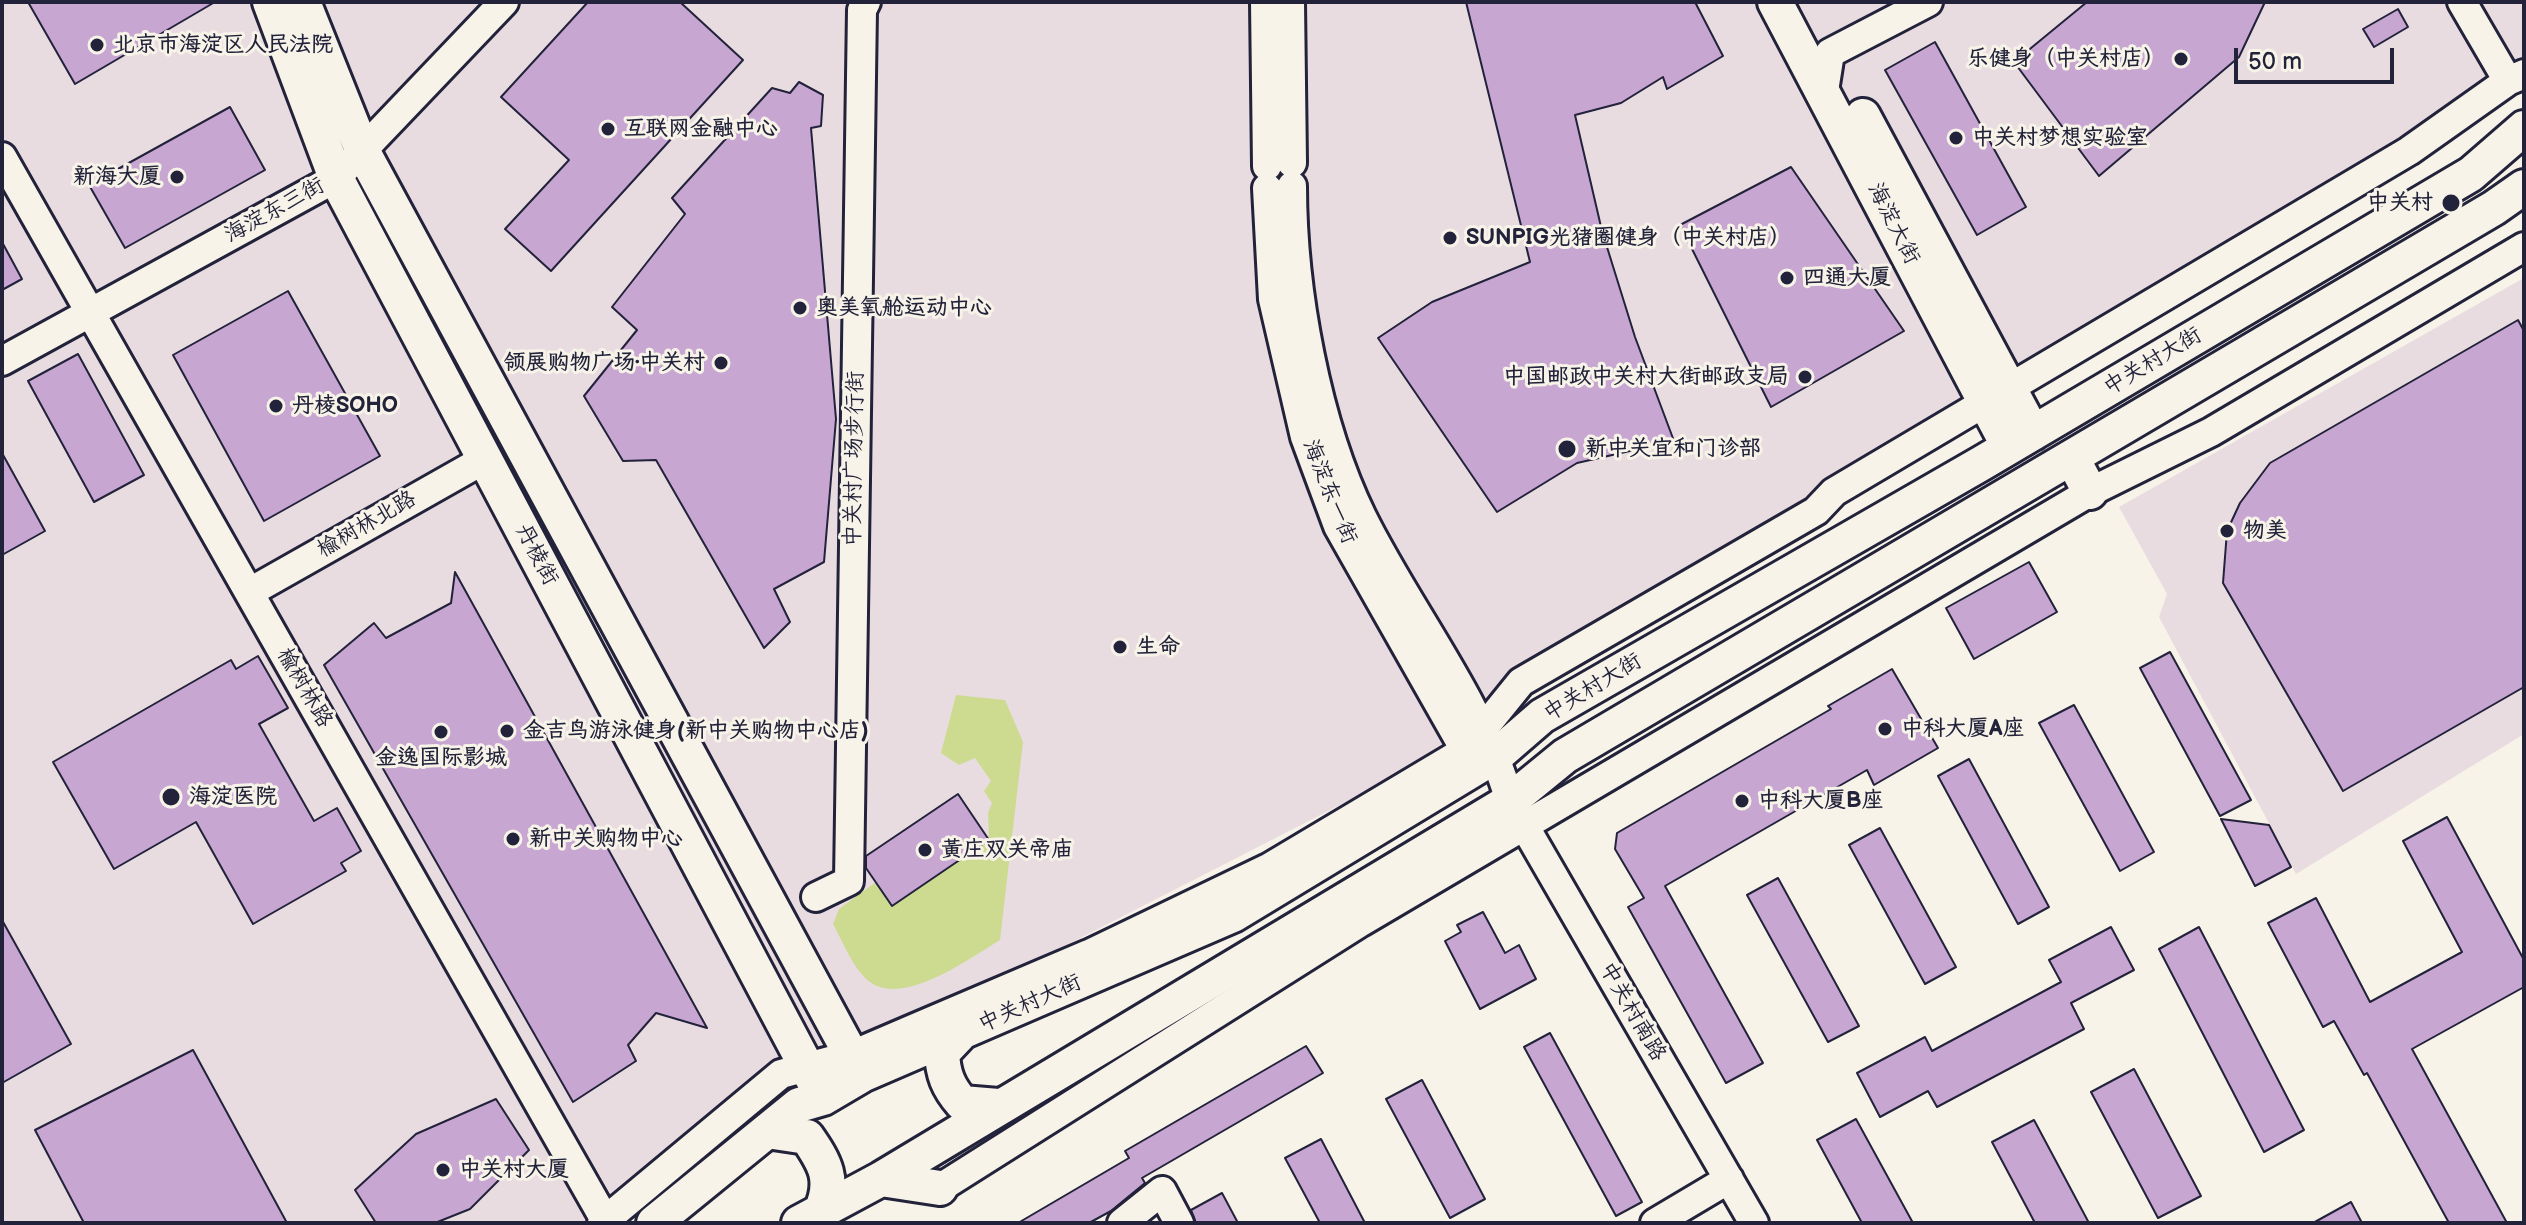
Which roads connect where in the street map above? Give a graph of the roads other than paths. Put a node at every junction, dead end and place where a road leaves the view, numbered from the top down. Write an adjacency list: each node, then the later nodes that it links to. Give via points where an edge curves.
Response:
1 (270, 2): 18 (main road, 丹棱街)
2 (303, 2): 15 (main road, 丹棱街)
3 (504, 2): 15 (street, 海淀东三街)
4 (866, 2): 31 (street, 中关村广场步行街, via 849,881)
5 (1265, 2): 17 (street, 海淀东一街)
6 (1290, 2): 17 (street, 海淀东一街)
7 (1775, 2): 13 (main road, 海淀大街)
8 (1802, 2): 11 (main road, 海淀大街)
9 (1928, 2): 11 (street)
10 (2462, 2): 12 (street)
11 (1830, 53): 13 (street); 23 (main road, 海淀大街)
12 (2516, 77): 23 (street, via 2409,151)
13 (1824, 91): 23 (main road, 海淀大街)
14 (2524, 128): 24 (main road, 中关村大街, via 2471,174)
15 (363, 152): 18 (street, 海淀东三街); 33 (main road, 丹棱街)
16 (2, 157): 21 (street, 榆树林路)
17 (1279, 176): 29 (street, 海淀东一街, via 1273,299 1305,437 1338,526)
18 (336, 178): 21 (street, 海淀东三街); 26 (main road, 丹棱街)
19 (2524, 187): 25 (main road, 中关村大街)
20 (2524, 247): 27 (street, 中关村大街, via 2211,432)
21 (92, 312): 22 (street, 海淀东三街); 28 (street, 榆树林路)
22 (2, 361)
23 (1997, 396): 24 (main road, 海淀大街); 29 (street, via 1834,492 1816,511 1521,682)
24 (2021, 440): 29 (main road, 中关村大街)
25 (2072, 458): 27 (main road); 30 (main road, 中关村大街, via 1565,756)
26 (485, 459): 28 (street, 榆树林北路); 34 (main road, 丹棱街)
27 (2090, 492): 30 (street, 中关村大街)
28 (250, 592): 42 (street, 榆树林路)
29 (1480, 751): 30 (street, 海淀东一街); 32 (main road, 中关村大街, via 1233,915); 33 (street, 中关村大街, via 1216,895)
30 (1517, 814): 36 (main road, 中关村大街); 39 (street, 中关村南路); 40 (street, 中关村大街, via 1361,922)
31 (816, 897)
32 (959, 1035): 33 (main road, 中关村大街); 36 (main road, via 942,1053 951,1090 962,1103)
33 (857, 1065): 34 (street, 中关村大街); 35 (main road, 中关村大街)
34 (809, 1067): 35 (main road, 丹棱街); 42 (street, 中关村大街, via 781,1074)
35 (823, 1098): 37 (main road, 中关村大街, via 799,1105)
36 (998, 1106): 38 (main road, 中关村大街)
37 (767, 1131): 41 (main road, via 807,1137 828,1167 828,1195); 43 (main road, 中关村大街)
38 (881, 1179): 40 (main road); 41 (main road, 中关村大街)
39 (1729, 1179): 46 (street); 47 (street, 中关村南路)
40 (940, 1188)
41 (810, 1217)
42 (604, 1222)
43 (654, 1223)
44 (1122, 1223): 45 (street, via 1162,1191)
45 (1179, 1223)
46 (1655, 1223)
47 (1754, 1223)

